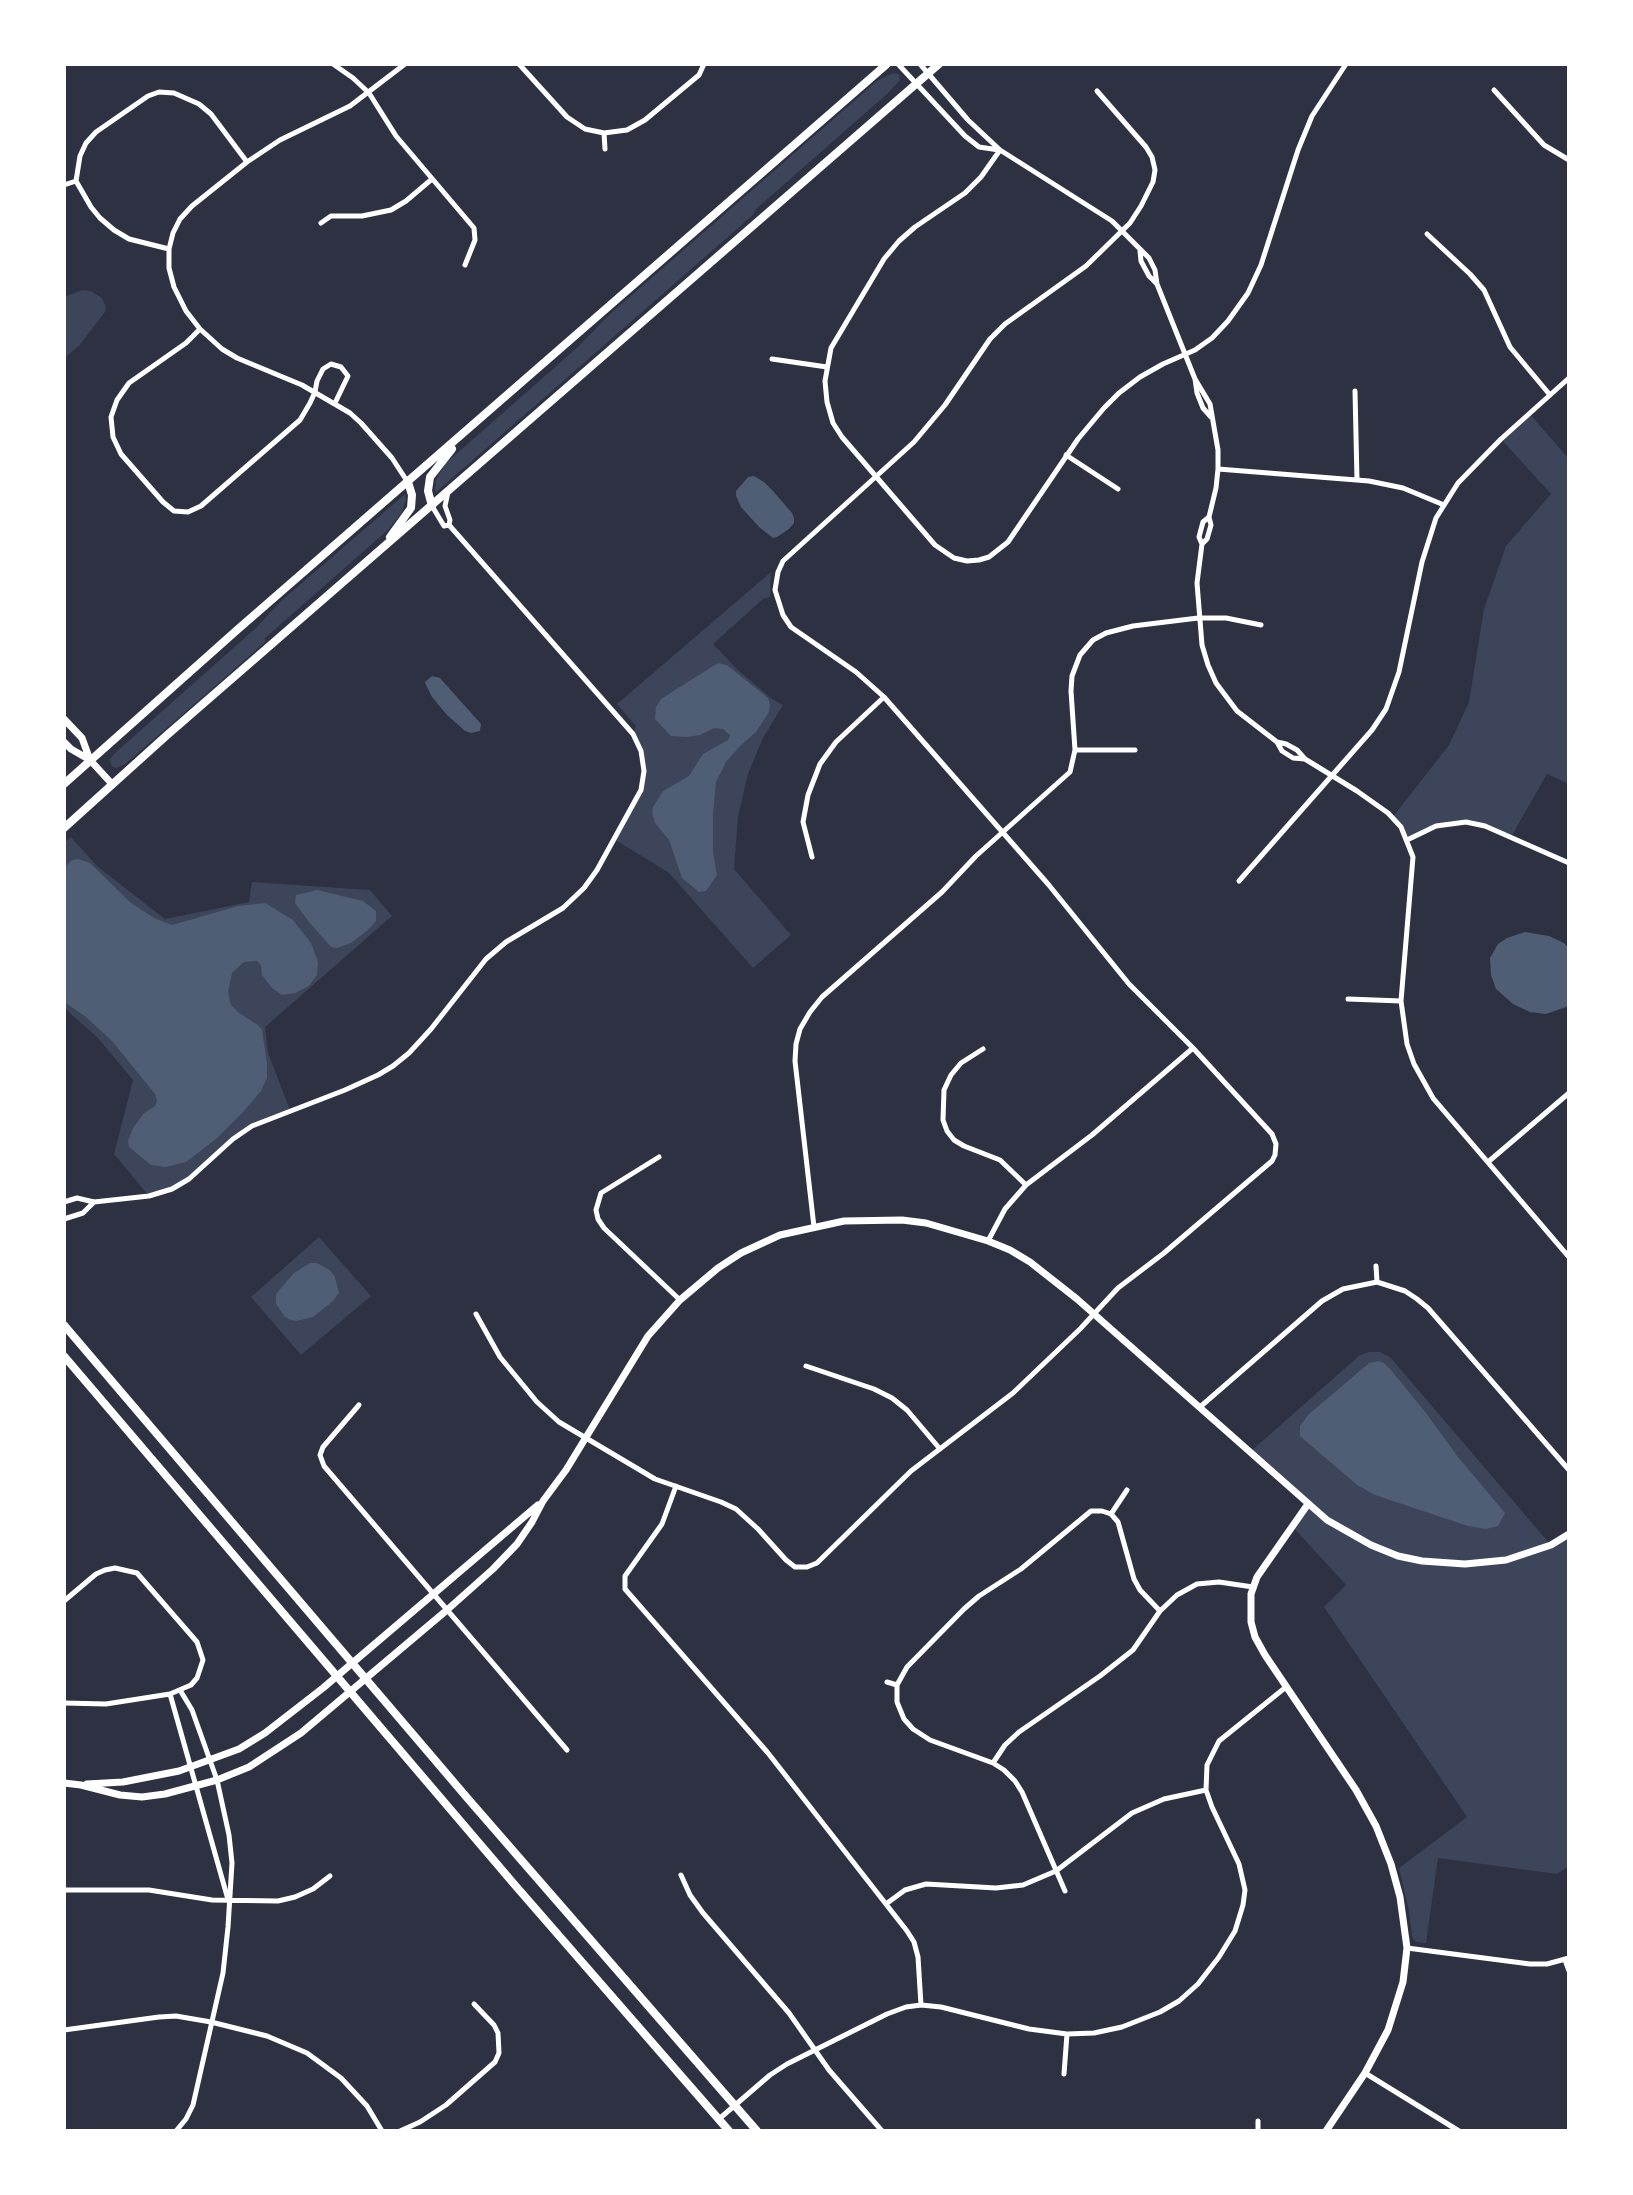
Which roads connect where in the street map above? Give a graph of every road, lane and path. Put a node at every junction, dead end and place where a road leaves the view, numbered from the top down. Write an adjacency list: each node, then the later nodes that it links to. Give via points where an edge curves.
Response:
1 (333, 64): 14 (street)
2 (405, 64): 14 (street)
3 (519, 64): 15 (street, via 567,117)
4 (704, 64): 15 (street, via 699,75 645,120 627,130)
5 (887, 64): 37 (main road)
6 (898, 64): 11 (street)
7 (920, 64): 10 (street)
8 (939, 64): 10 (main road)
9 (1346, 64): 29 (street, via 1305,130 1268,248 1248,293 1212,338)
10 (928, 74): 11 (main road); 17 (street)
11 (917, 84): 17 (street, via 971,141); 44 (main road)
12 (1494, 90): 18 (street, via 1544,145)
13 (1097, 91): 24 (street, via 1146,147 1155,170 1141,206)
14 (369, 93): 19 (street); 20 (street)
15 (604, 133): 16 (street)
16 (605, 149)
17 (1000, 150): 24 (street); 31 (street, via 965,193 892,250 841,329)
18 (1569, 160)
19 (247, 162): 21 (street, via 199,104 159,92 96,132 80,156); 26 (street, via 186,212)
20 (432, 179): 23 (street, via 391,210 331,216); 27 (street, via 474,228)
21 (76, 181): 22 (street); 26 (street, via 91,207 114,230)
22 (64, 185)
23 (321, 223)
24 (1122, 231): 29 (street, via 1140,250); 40 (street, via 1086,266 990,339 930,425)
25 (1427, 234): 35 (street, via 1484,290 1510,347)
26 (169, 249): 28 (street, via 174,287)
27 (465, 265)
28 (200, 329): 34 (street, via 237,358); 34 (street, via 129,383 111,417 121,454 174,511 201,506 300,420)
29 (1185, 354): 38 (street, via 1119,393); 39 (street, via 1211,417)
30 (772, 359): 31 (street)
31 (827, 367): 40 (street, via 833,423)
32 (1569, 378): 35 (street)
33 (1355, 391): 41 (street)
34 (315, 392): 36 (street); 36 (street, via 323,369 331,364 341,367 348,376)
35 (1550, 395): 45 (street, via 1478,461)
36 (335, 403): 42 (street, via 361,423)
37 (468, 429): 42 (main road); 46 (main road, via 430,477)
38 (1066, 455): 40 (street, via 1008,542 979,560 943,552); 43 (street)
39 (1218, 469): 41 (street); 49 (street, via 1209,517 1199,537)
40 (876, 478): 51 (street, via 790,553 781,564 775,590 791,627)
41 (1357, 480): 45 (street, via 1403,488)
42 (408, 482): 48 (main road, via 410,511); 56 (main road)
43 (1118, 489)
44 (448, 491): 46 (main road); 47 (street)
45 (1444, 505): 57 (street, via 1422,562 1386,709)
46 (432, 506): 47 (street, via 444,526); 48 (main road)
47 (449, 525): 75 (street, via 633,734 644,771 641,790 577,896 486,959 400,1061 252,1126 172,1189)
48 (371, 558): 59 (main road)
49 (1198, 618): 50 (street); 54 (street, via 1133,626 1093,640 1072,676); 57 (street, via 1216,683 1237,711)
50 (1261, 625)
51 (884, 697): 61 (street); 63 (street, via 820,764 803,822)
52 (64, 719): 56 (street, via 82,738)
53 (64, 742): 56 (street)
54 (1075, 750): 55 (street); 61 (street, via 1070,772)
55 (1135, 750)
56 (90, 760): 58 (main road); 59 (street)
57 (1331, 775): 62 (street, via 1388,813); 65 (street)
58 (64, 784)
59 (112, 784): 60 (main road)
60 (64, 828)
61 (1002, 832): 68 (street, via 1119,973); 77 (street, via 822,997 800,1029 795,1061)
62 (1407, 840): 64 (street, via 1436,826 1466,822); 67 (street, via 1413,857)
63 (812, 857)
64 (1569, 863)
65 (1239, 881)
66 (1348, 999): 67 (street)
67 (1401, 1001): 72 (street, via 1407,1044 1423,1082)
68 (1193, 1048): 73 (street); 84 (street, via 1275,1138 1277,1150 1272,1161)
69 (983, 1049): 73 (street, via 951,1075 944,1090 943,1120 954,1140 1000,1160)
70 (1569, 1093): 72 (street)
71 (659, 1157): 82 (street, via 601,1193 596,1210 604,1228)
72 (1488, 1162): 79 (street)
73 (1026, 1185): 78 (street)
74 (64, 1202): 75 (street)
75 (94, 1202): 76 (street, via 83,1213)
76 (64, 1219)
77 (814, 1227): 78 (street, via 902,1220); 82 (street, via 741,1253)
78 (988, 1241): 84 (street, via 1030,1262)
79 (1569, 1257)
80 (1376, 1266): 81 (street)
81 (1377, 1282): 89 (street, via 1343,1289 1322,1301); 92 (street, via 1405,1291 1428,1308)
82 (680, 1300): 90 (street, via 648,1336)
83 (476, 1314): 90 (street, via 500,1357 528,1390 559,1422)
84 (1093, 1314): 89 (street); 91 (street, via 1013,1393)
85 (64, 1325): 104 (main road)
86 (64, 1356): 105 (main road)
87 (806, 1366): 91 (street, via 892,1398)
88 (359, 1405): 100 (street, via 323,1447 321,1460)
89 (1200, 1407): 96 (street)
90 (585, 1438): 93 (street); 95 (street)
91 (940, 1449): 93 (street, via 807,1567 786,1560 736,1509)
92 (1569, 1470)
93 (676, 1486): 129 (street, via 662,1524 625,1576 625,1589 768,1753)
94 (1127, 1490): 97 (street)
95 (543, 1501): 100 (street); 102 (street, via 517,1544)
96 (1308, 1504): 98 (street, via 1361,1540 1422,1561 1506,1560); 99 (street)
97 (1111, 1514): 103 (street, via 1123,1532 1134,1579); 108 (street, via 1091,1511 979,1596 907,1667)
98 (1569, 1534)
99 (1253, 1587): 103 (street, via 1197,1584); 109 (street, via 1255,1637)
100 (434, 1594): 102 (street); 104 (street)
101 (64, 1601): 110 (street, via 105,1570 137,1573 201,1651 197,1678)
102 (447, 1610): 106 (street); 114 (street)
103 (1160, 1611): 116 (street, via 1133,1650 1019,1732)
104 (352, 1664): 105 (street); 106 (main road)
105 (337, 1677): 111 (main road); 115 (street, via 265,1733)
106 (365, 1679): 111 (street); 141 (main road)
107 (887, 1682): 108 (street)
108 (897, 1685): 116 (street, via 897,1702 913,1729)
109 (1286, 1687): 122 (street, via 1219,1741 1207,1765); 130 (street, via 1376,1826 1400,1897)
110 (180, 1690): 112 (street); 115 (street)
111 (350, 1692): 118 (street, via 279,1749); 142 (main road)
112 (170, 1694): 113 (street, via 106,1704); 117 (street)
113 (64, 1703)
114 (567, 1750)
115 (209, 1759): 117 (street); 118 (street)
116 (993, 1763): 123 (street, via 1022,1792)
117 (190, 1767): 120 (street, via 148,1778); 121 (street)
118 (217, 1780): 121 (street); 128 (street, via 232,1863)
119 (64, 1783): 120 (street)
120 (81, 1785): 121 (street, via 142,1797)
121 (196, 1786): 128 (street)
122 (1206, 1790): 123 (street, via 1132,1813); 137 (street, via 1243,1877 1243,1905 1235,1931 1208,1972 1179,2001 1122,2027)
123 (1056, 1871): 127 (street); 129 (street, via 1009,1888 914,1886)
124 (681, 1875): 138 (street, via 703,1913)
125 (330, 1876): 128 (street, via 295,1897)
126 (64, 1890): 128 (street, via 149,1890)
127 (1065, 1891)
128 (229, 1901): 135 (street, via 226,1952)
129 (886, 1904): 134 (street, via 914,1942)
130 (1407, 1948): 131 (street, via 1530,1964); 139 (street, via 1392,2021)
131 (1567, 1959): 132 (street)
132 (1569, 1971)
133 (474, 2004): 146 (street, via 498,2033 495,2062 446,2105)
134 (921, 2005): 137 (street); 138 (street, via 887,2014)
135 (211, 2022): 136 (street, via 176,2016); 144 (street, via 193,2105); 145 (street, via 307,2053 355,2092)
136 (64, 2030)
137 (1067, 2034): 140 (street)
138 (815, 2051): 141 (street, via 770,2075); 149 (street)
139 (1365, 2073): 151 (street); 152 (street)
140 (1064, 2074)
141 (735, 2105): 142 (street); 148 (main road)
142 (719, 2119): 147 (main road)
143 (1258, 2121): 150 (street)
144 (176, 2131)
145 (382, 2131)
146 (400, 2131)
147 (729, 2131)
148 (757, 2131)
149 (882, 2131)
150 (1258, 2131)
151 (1326, 2131)
152 (1459, 2131)

